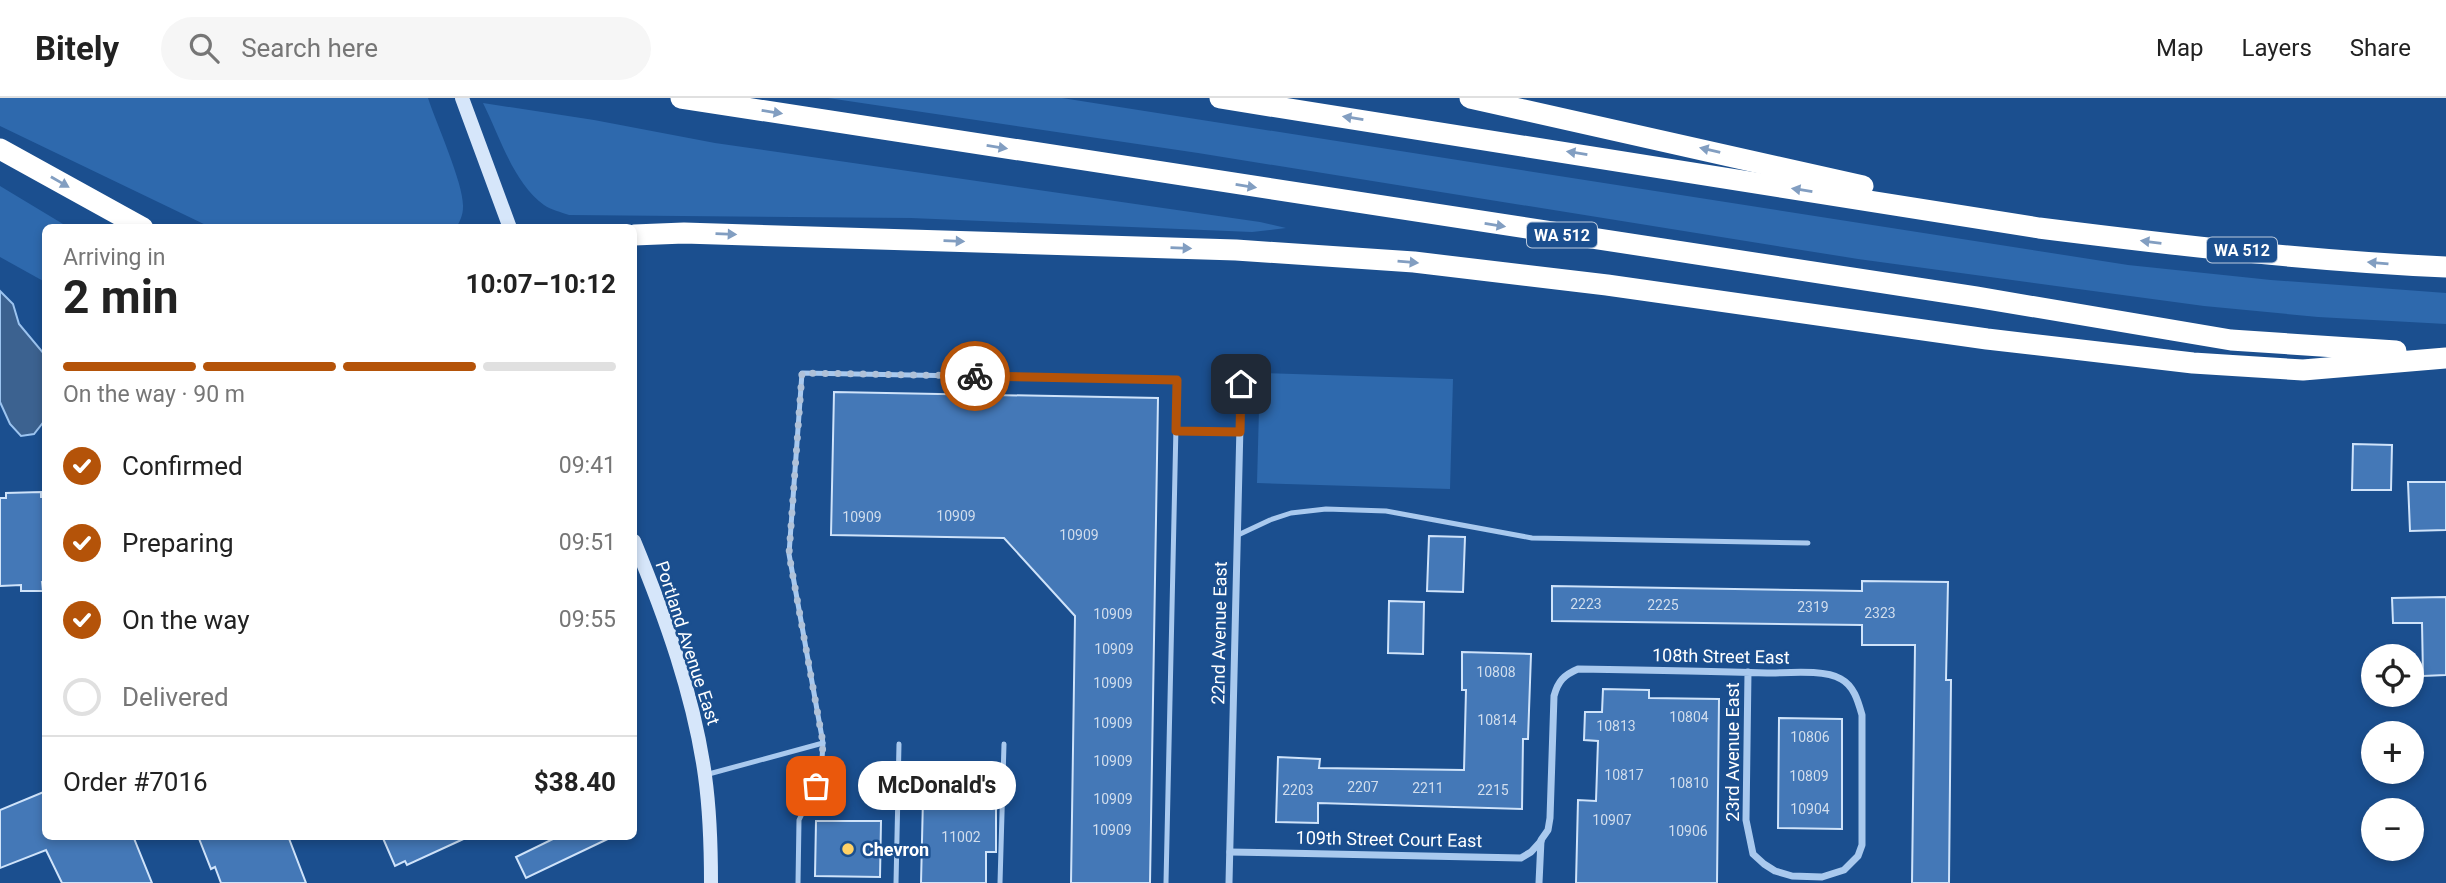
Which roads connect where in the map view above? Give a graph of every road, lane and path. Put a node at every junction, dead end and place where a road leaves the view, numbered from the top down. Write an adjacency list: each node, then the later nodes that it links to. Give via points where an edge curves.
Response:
1 (681, 98): 13 (highway, WA 512, one-way to 13, via 2231,340)
2 (1220, 98): 8 (highway, WA 512, one-way to 2)
3 (1469, 98): 8 (highway, one-way to 3)
4 (463, 100): 7 (main road)
5 (0, 149): 6 (highway, one-way to 6)
6 (136, 224)
7 (509, 224)
8 (2039, 228): 12 (highway, WA 512, one-way to 8, via 2157,243)
9 (684, 233): 10 (highway); 11 (highway); 13 (highway, one-way to 13, via 1236,250 1413,262 2193,363 2303,370)
10 (637, 235)
11 (637, 241)
12 (2446, 267)
13 (2446, 356)
14 (1241, 384): 16 (street, 22nd Avenue East)
15 (1176, 431): 16 (lane); 21 (lane, via 1177,380 802,373 789,554); 32 (lane)
16 (1240, 432): 17 (street, 22nd Avenue East)
17 (1238, 535): 18 (lane, via 1291,513 1326,509 1386,511 1532,538); 26 (street, 22nd Avenue East)
18 (1808, 543)
19 (637, 549): 24 (main road, Portland Avenue East, via 691,707)
20 (1748, 672): 25 (street, 108th Street East, via 1578,669 1567,674 1557,684 1554,696 1550,818); 27 (street, 23rd Avenue East, via 1746,820 1753,853 1764,864); 27 (street, 108th Street East, via 1840,678 1855,695 1862,715 1862,845 1844,870)
21 (823, 743): 24 (lane); 29 (lane, via 821,775 799,820)
22 (899, 744): 30 (lane)
23 (1004, 744): 31 (lane)
24 (705, 775): 28 (main road, Portland Avenue East)
25 (1541, 840): 26 (street, 109th Street Court East, via 1521,858); 34 (street)
26 (1230, 852): 33 (street, 22nd Avenue East)
27 (1809, 878)
28 (711, 883)
29 (798, 883)
30 (896, 883)
31 (1000, 883)
32 (1166, 883)
33 (1229, 883)
34 (1539, 883)

